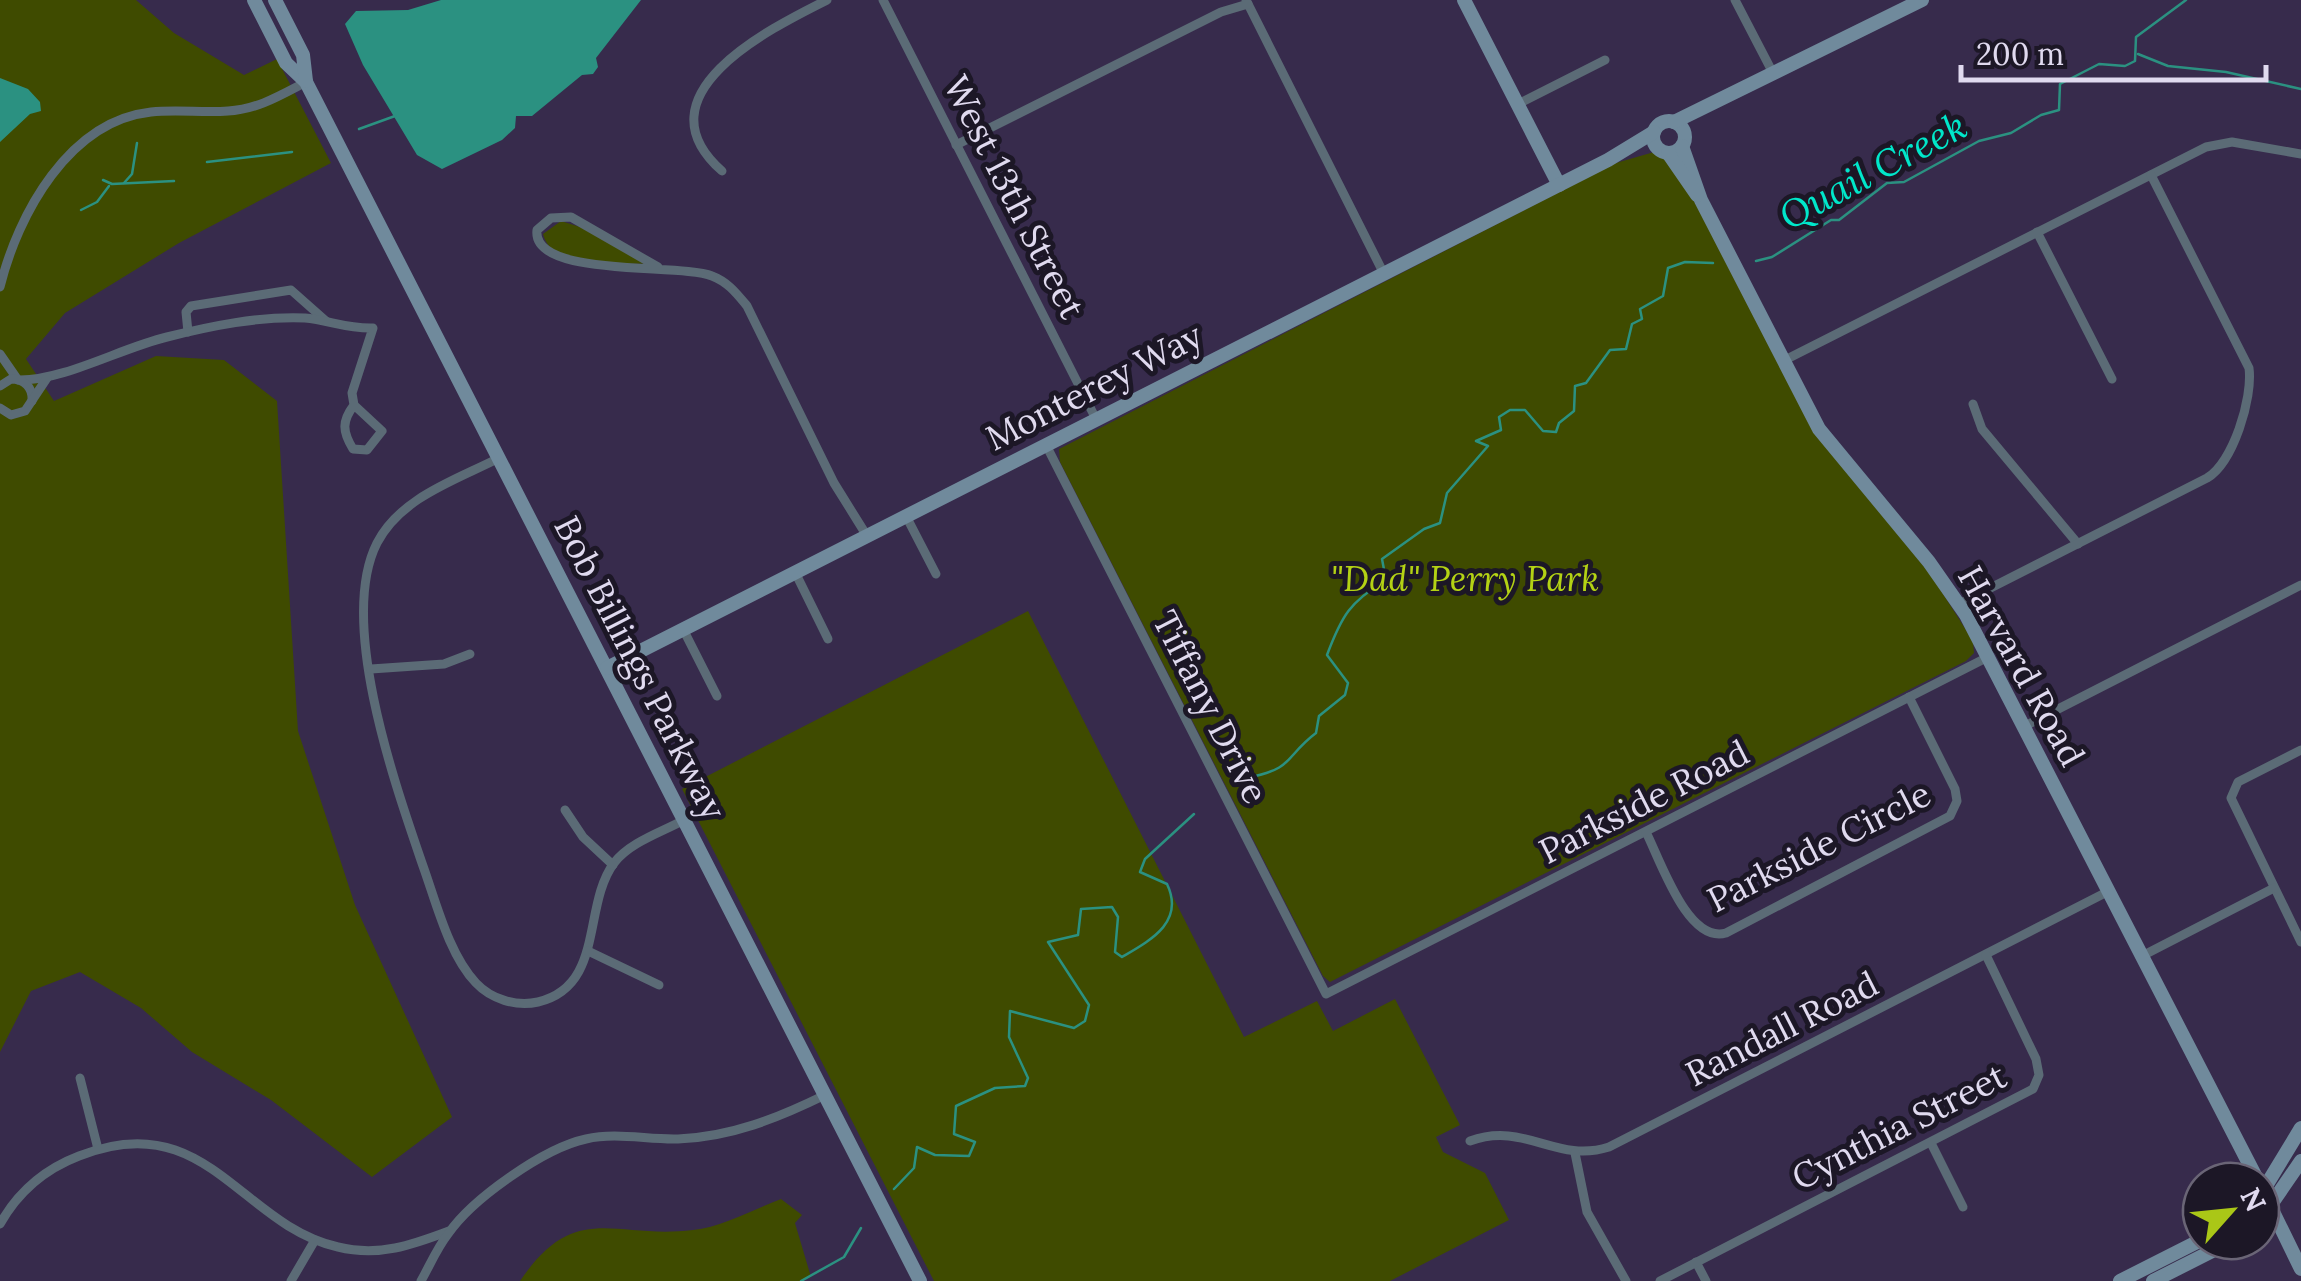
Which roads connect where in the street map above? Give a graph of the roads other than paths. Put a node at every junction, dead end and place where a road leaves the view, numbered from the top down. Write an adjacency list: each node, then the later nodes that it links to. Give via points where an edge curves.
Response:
1 (254, 0): 11 (street, Bob Billings Parkway, via 286,63)
2 (275, 0): 11 (street, Bob Billings Parkway, via 303,55)
3 (827, 0): 20 (street, via 760,35 706,84 697,135 704,154)
4 (883, 0): 16 (street, West 13th Street)
5 (1464, 0): 13 (street)
6 (1734, 0): 10 (street)
7 (1922, 0): 10 (street)
8 (1247, 2): 16 (street); 25 (street)
9 (1605, 60): 13 (street)
10 (1774, 75): 12 (street)
11 (306, 82): 26 (street, via 242,109 151,112 96,132 47,184); 43 (street, Bob Billings Parkway)
12 (1725, 100): 14 (street); 17 (street)
13 (1518, 104): 22 (street)
14 (1674, 122): 15 (street, Monterey Way); 17 (street)
15 (1654, 132): 17 (street); 19 (street, Monterey Way)
16 (956, 145): 41 (street, West 13th Street)
17 (1673, 146): 19 (street, Monterey Way); 30 (street, Harvard Road)
18 (2301, 154): 21 (street, via 2224,142)
19 (1608, 160): 22 (street, Monterey Way)
20 (722, 171)
21 (2151, 175): 23 (street); 46 (street, via 2250,376 2219,470)
22 (1559, 185): 25 (street, Monterey Way)
23 (2038, 232): 30 (street); 32 (street)
24 (658, 266): 24 (street, via 571,217 551,218 538,230 536,239 551,256); 45 (street, via 712,276 741,298)
25 (1384, 274): 41 (street, Monterey Way)
26 (0, 287)
27 (327, 322): 28 (street, via 267,320); 28 (street, via 291,290 192,306 186,312); 37 (street, via 372,328 354,382)
28 (188, 332): 31 (street)
29 (0, 359): 33 (street)
30 (1784, 361): 50 (street, Harvard Road, via 1834,451)
31 (46, 378): 33 (street); 35 (street)
32 (2112, 379)
33 (19, 380): 34 (street); 35 (street, via 31,392)
34 (0, 386)
35 (31, 404): 39 (street)
36 (1973, 404): 46 (street, via 1982,428)
37 (354, 405): 37 (street, via 382,431 367,450 353,448 344,434 344,418)
38 (0, 408): 39 (street)
39 (14, 415): 40 (street)
40 (0, 417)
41 (1096, 419): 42 (street, Monterey Way)
42 (1046, 445): 44 (street, Monterey Way); 72 (street, Tiffany Drive)
43 (499, 458): 55 (street, Bob Billings Parkway); 56 (street, via 410,504 379,539 365,592)
44 (906, 516): 45 (street, Monterey Way); 48 (street)
45 (867, 536): 47 (street, Monterey Way)
46 (2078, 544): 50 (street)
47 (795, 572): 51 (street, Monterey Way); 52 (street)
48 (936, 574)
49 (2301, 585): 59 (street)
50 (1959, 604): 54 (street, Harvard Road)
51 (683, 629): 55 (street, Monterey Way); 57 (street)
52 (828, 639)
53 (470, 654): 56 (street, via 444,664)
54 (1988, 657): 58 (street, Parkside Road); 59 (street, Harvard Road)
55 (607, 668): 62 (street, Bob Billings Parkway)
56 (371, 669): 68 (street, via 394,782 470,977 496,998 539,1002 574,980)
57 (717, 696)
58 (1909, 698): 63 (street, Parkside Road); 63 (street, Parkside Circle, via 1956,790 1954,811 1793,899 1726,933 1704,933)
59 (2023, 728): 66 (street, Harvard Road)
60 (2301, 750): 65 (street, via 2238,782 2231,794)
61 (565, 810): 64 (street)
62 (684, 820): 64 (street); 74 (street, Bob Billings Parkway)
63 (1646, 832): 72 (street, Parkside Road)
64 (612, 865): 68 (street)
65 (2274, 888): 67 (street); 70 (street)
66 (2108, 892): 69 (street, Randall Road); 70 (street, Harvard Road)
67 (2301, 942)
68 (588, 951): 71 (street)
69 (1986, 955): 77 (street, Cynthia Street, via 2036,1059 2037,1082); 79 (street, Randall Road, via 1626,1139)
70 (2140, 957): 81 (street, Harvard Road)
71 (659, 985)
72 (1326, 994)
73 (80, 1078): 78 (street)
74 (824, 1095): 86 (street, via 726,1133 574,1142 524,1168); 95 (street, Bob Billings Parkway)
75 (2301, 1128): 82 (street)
76 (1470, 1141): 79 (street, via 1514,1134)
77 (1931, 1143): 84 (street); 91 (street, Cynthia Street)
78 (98, 1149): 85 (street, via 35,1181); 88 (street, via 151,1146 192,1156)
79 (1576, 1154): 96 (street, via 1587,1212)
80 (2301, 1160): 83 (street)
81 (2247, 1161)
82 (2279, 1161)
83 (2281, 1191)
84 (1963, 1207)
85 (0, 1224)
86 (449, 1231): 88 (street, via 379,1251); 94 (street)
87 (2281, 1238): 92 (street, Harvard Road)
88 (315, 1240): 93 (street)
89 (2181, 1250): 99 (street)
90 (2193, 1261): 100 (street)
91 (1696, 1262): 97 (street, Cynthia Street); 98 (street)
92 (2301, 1270)
93 (292, 1281)
94 (422, 1281)
95 (920, 1281)
96 (1626, 1281)
97 (1660, 1281)
98 (1706, 1281)
99 (2120, 1281)
100 (2154, 1281)

